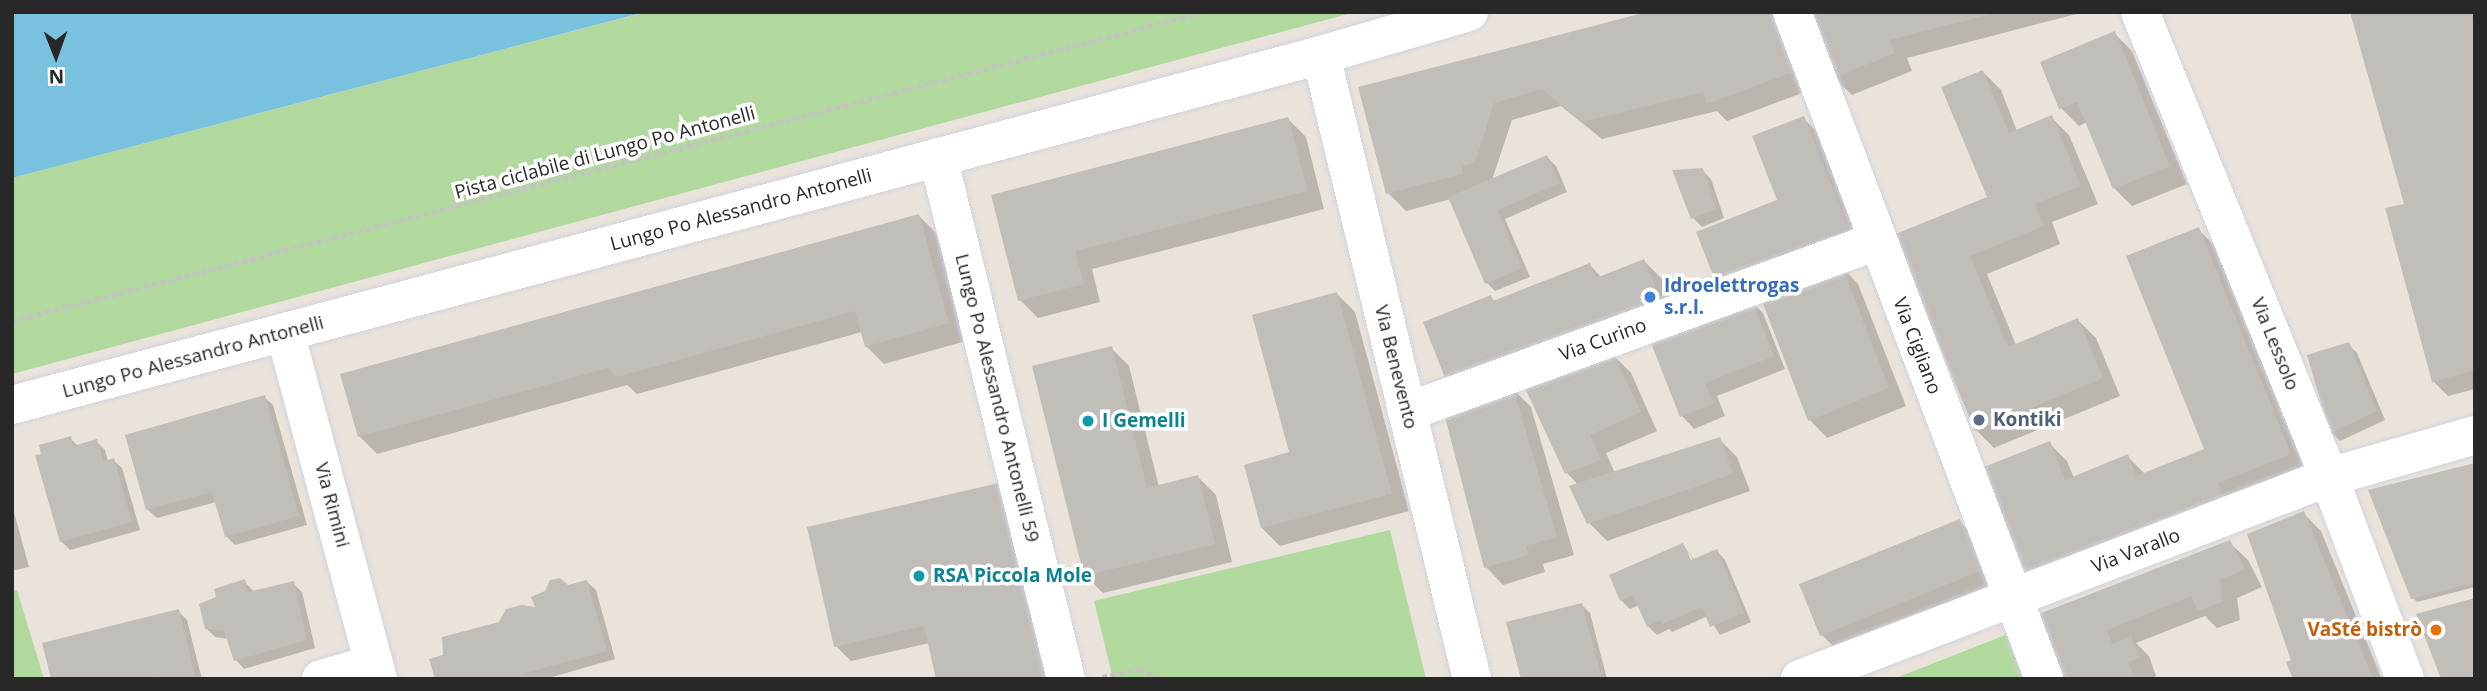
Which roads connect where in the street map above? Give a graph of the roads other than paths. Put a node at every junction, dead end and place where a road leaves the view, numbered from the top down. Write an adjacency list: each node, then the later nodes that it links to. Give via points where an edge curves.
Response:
1 (1469, 12): 4 (street, Lungo Po Alessandro Antonelli)
2 (1792, 12): 6 (street, Via Cigliano)
3 (2140, 12): 11 (street, Via Lessolo)
4 (1321, 55): 5 (street, Lungo Po Alessandro Antonelli); 9 (street, Via Benevento)
5 (938, 157): 7 (street, Lungo Po Alessandro Antonelli); 15 (street, Lungo Po Alessandro Antonelli 59)
6 (1877, 241): 9 (street, Via Curino); 12 (street, Via Cigliano)
7 (285, 332): 8 (street, Lungo Po Alessandro Antonelli); 13 (street, Via Rimini)
8 (12, 405)
9 (1407, 412): 16 (street, Via Benevento)
10 (2475, 435): 11 (street, Via Varallo)
11 (2329, 477): 12 (street, Via Varallo); 19 (street, Via Lessolo)
12 (2011, 598): 17 (street, Via Varallo); 18 (street, Via Cigliano)
13 (376, 671): 14 (street)
14 (321, 679)
15 (1066, 679)
16 (1472, 679)
17 (1800, 679)
18 (2044, 679)
19 (2405, 679)

